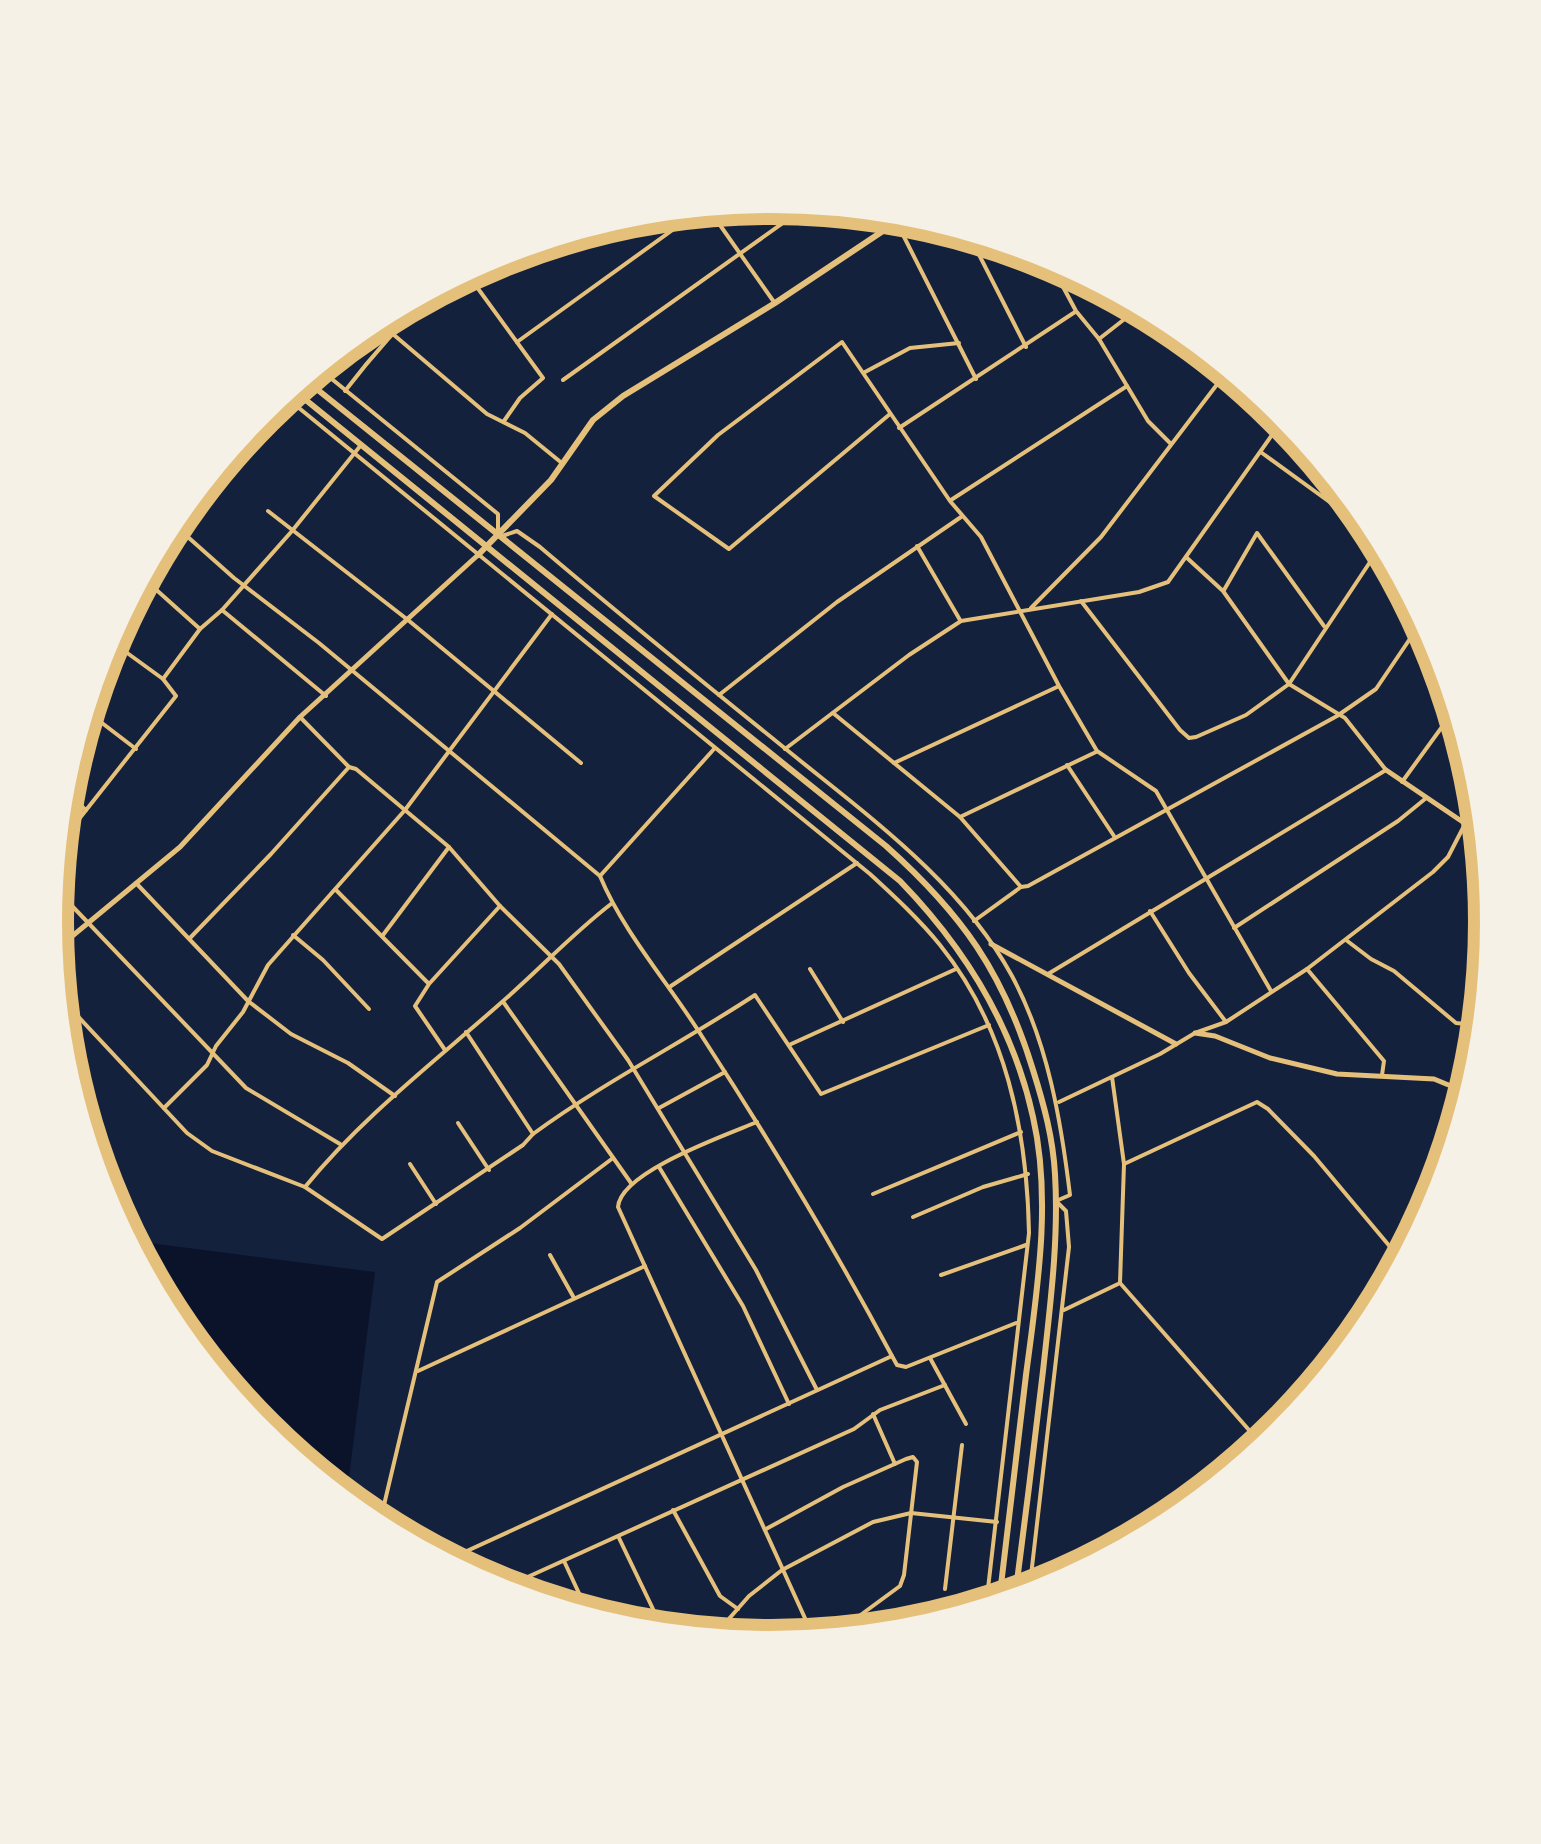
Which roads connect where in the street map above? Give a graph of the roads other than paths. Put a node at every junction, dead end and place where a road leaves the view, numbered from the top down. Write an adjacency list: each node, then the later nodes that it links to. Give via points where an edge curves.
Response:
1 (788, 220): 7 (street)
2 (717, 222): 7 (street)
3 (682, 225): 18 (street)
4 (885, 229): 12 (main road)
5 (901, 232): 19 (street)
6 (977, 250): 20 (street)
7 (742, 254): 12 (street); 24 (street)
8 (1061, 282): 11 (street)
9 (475, 284): 18 (street)
10 (1068, 285): 11 (street)
11 (1064, 288): 13 (street)
12 (775, 303): 39 (main road, via 623,396 593,420)
13 (1076, 311): 17 (street); 20 (street)
14 (1128, 317): 17 (street)
15 (402, 323): 16 (street)
16 (394, 335): 28 (street); 32 (street)
17 (1100, 339): 26 (street)
18 (517, 342): 32 (street, via 544,378)
19 (958, 344): 21 (street, via 910,348); 23 (street)
20 (1026, 347): 23 (street)
21 (863, 373): 31 (street); 31 (street, via 842,342 718,435 654,496 729,550)
22 (328, 376): 28 (street)
23 (976, 379): 33 (street)
24 (563, 380)
25 (1219, 381): 35 (street)
26 (1127, 386): 35 (street); 40 (street)
27 (314, 387): 46 (main road)
28 (345, 391): 46 (street, via 498,514)
29 (302, 397): 36 (main road)
30 (295, 405): 38 (street)
31 (890, 414): 33 (street)
32 (503, 422): 39 (street)
33 (900, 428): 40 (street)
34 (1274, 432): 37 (street)
35 (1171, 444): 56 (street, via 1101,537)
36 (361, 445): 38 (street); 48 (main road)
37 (1260, 452): 41 (street); 50 (street)
38 (354, 453): 44 (street); 49 (street)
39 (563, 464): 46 (main road)
40 (950, 501): 43 (street)
41 (1337, 506)
42 (268, 510): 44 (street)
43 (962, 516): 47 (street); 58 (street, via 981,537)
44 (292, 531): 52 (street); 60 (street)
45 (184, 534): 52 (street)
46 (498, 537): 48 (main road); 71 (street, via 517,530); 166 (main road, via 872,834 961,922 1018,1019 1050,1131)
47 (917, 546): 61 (street); 71 (street)
48 (488, 549): 49 (main road); 204 (main road, via 900,881 939,924 988,997 1024,1082 1042,1197)
49 (478, 556): 59 (street); 60 (street)
50 (1186, 557): 54 (street); 55 (street, via 1168,582)
51 (1372, 559): 62 (street)
52 (244, 585): 57 (street); 66 (street)
53 (153, 587): 63 (street)
54 (1223, 592): 62 (street, via 1257,533); 68 (street)
55 (1081, 601): 56 (street); 68 (street, via 1189,738 1246,715)
56 (1031, 608): 58 (street)
57 (222, 610): 63 (street); 72 (street)
58 (1019, 611): 61 (street); 69 (street)
59 (552, 614): 70 (street); 78 (street)
60 (408, 620): 66 (street); 70 (street)
61 (961, 621): 73 (street)
62 (1324, 626): 68 (street)
63 (200, 628): 67 (street)
64 (1412, 635): 74 (street, via 1376,688)
65 (122, 650): 67 (street)
66 (352, 672): 72 (street); 81 (street)
67 (162, 679): 79 (street, via 176,696)
68 (1289, 684): 74 (street)
69 (1059, 686): 82 (street); 84 (street)
70 (492, 690): 81 (street); 83 (street)
71 (719, 695): 80 (street)
72 (326, 696): 75 (street)
73 (833, 713): 80 (street); 84 (street)
74 (1337, 716): 87 (street); 91 (street)
75 (300, 717): 85 (street); 102 (street, via 180,847)
76 (98, 719): 79 (street)
77 (1445, 723): 88 (street)
78 (715, 748): 99 (street); 100 (street)
79 (136, 749): 93 (street)
80 (785, 749): 109 (street, via 888,833)
81 (448, 751): 92 (street); 100 (street)
82 (1097, 751): 86 (street); 91 (street, via 1152,786)
83 (581, 763)
84 (894, 763): 94 (street)
85 (350, 766): 92 (street); 114 (street)
86 (1067, 766): 94 (street); 97 (street)
87 (1386, 770): 88 (street); 101 (street)
88 (1402, 782): 89 (street)
89 (1426, 798): 95 (street); 111 (street)
90 (78, 803): 93 (street)
91 (1167, 809): 97 (street); 101 (street)
92 (404, 810): 98 (street); 104 (street)
93 (87, 811): 96 (street)
94 (960, 816): 103 (street)
95 (1466, 824): 116 (street, via 1448,858)
96 (75, 826)
97 (1114, 836): 103 (street)
98 (449, 847): 107 (street); 112 (street)
99 (857, 864): 120 (street, via 904,905); 124 (street)
100 (600, 876): 106 (street)
101 (1206, 877): 108 (street); 111 (street)
102 (136, 883): 110 (street); 114 (street)
103 (1021, 887): 109 (street)
104 (336, 890): 112 (street); 113 (street)
105 (68, 901): 110 (street)
106 (611, 904): 118 (street); 124 (street)
107 (500, 906): 118 (street); 123 (street)
108 (1150, 910): 122 (street); 131 (street)
109 (974, 921): 117 (street)
110 (89, 922): 115 (street); 140 (street)
111 (1234, 928): 125 (street)
112 (383, 934): 123 (street)
113 (293, 935): 126 (street); 128 (street)
114 (190, 938): 126 (street)
115 (68, 939)
116 (1346, 940): 121 (street); 132 (street)
117 (991, 944): 122 (street); 147 (street, via 1012,976)
118 (551, 956): 127 (street); 141 (street)
119 (810, 969): 130 (street)
120 (956, 969): 130 (street); 133 (street)
121 (1307, 969): 125 (street); 143 (street, via 1384,1061)
122 (1047, 974): 137 (street)
123 (430, 984): 139 (street, via 415,1006)
124 (670, 986): 135 (street)
125 (1271, 991): 131 (street)
126 (248, 1002): 140 (street); 146 (street)
127 (503, 1002): 134 (street); 148 (street)
128 (369, 1009)
129 (74, 1012): 149 (street)
130 (843, 1022): 138 (street)
131 (1226, 1022): 136 (street)
132 (1465, 1024)
133 (989, 1025): 138 (street, via 821,1094); 153 (street)
134 (466, 1032): 139 (street); 154 (street)
135 (699, 1032): 138 (street, via 755,994); 141 (street); 142 (street)
136 (1195, 1033): 137 (street); 143 (street, via 1337,1074)
137 (1176, 1044): 144 (street)
138 (789, 1045)
139 (445, 1050): 146 (street)
140 (214, 1054): 149 (street); 155 (street, via 262,1100)
141 (632, 1068): 148 (street); 150 (street)
142 (725, 1072): 150 (street); 151 (street)
143 (1382, 1076): 145 (street, via 1434,1078)
144 (1112, 1077): 147 (street); 159 (street)
145 (1454, 1087)
146 (395, 1096): 155 (street)
147 (1057, 1103): 166 (street, via 1070,1196)
148 (574, 1104): 154 (street); 157 (street)
149 (163, 1109): 164 (street, via 212,1151)
150 (658, 1110): 156 (street)
151 (757, 1122): 156 (street); 178 (street)
152 (458, 1123): 161 (street)
153 (1022, 1132): 162 (street); 165 (street)
154 (533, 1134): 161 (street)
155 (340, 1144): 164 (street)
156 (685, 1152): 160 (street); 182 (street)
157 (612, 1158): 163 (street); 180 (street, via 437,1282)
158 (410, 1164): 167 (street)
159 (1124, 1164): 170 (street, via 1257,1102 1314,1156); 174 (street)
160 (659, 1167): 163 (street); 183 (street, via 744,1306)
161 (488, 1170): 167 (street)
162 (1028, 1174): 168 (street); 169 (street)
163 (630, 1183): 172 (street, via 618,1207)
164 (305, 1187): 167 (street, via 382,1240)
165 (873, 1194)
166 (1056, 1200): 176 (street, via 1066,1211 1069,1247); 202 (main road)
167 (436, 1204)
168 (913, 1217)
169 (1028, 1245): 173 (street); 177 (street)
170 (1392, 1249)
171 (550, 1254): 175 (street)
172 (645, 1266): 175 (street); 187 (street)
173 (942, 1275)
174 (1120, 1283): 176 (street); 186 (street)
175 (574, 1298): 180 (street)
176 (1064, 1310): 201 (street)
177 (1018, 1322): 179 (street); 195 (street)
178 (892, 1356): 179 (street, via 901,1368); 182 (street)
179 (930, 1358): 181 (street)
180 (418, 1370): 191 (street)
181 (945, 1385): 184 (street); 185 (street)
182 (817, 1390): 183 (street)
183 (789, 1404): 187 (street)
184 (873, 1414): 189 (street); 190 (street, via 854,1430)
185 (966, 1424)
186 (1252, 1434)
187 (720, 1435): 190 (street); 198 (street)
188 (962, 1446): 194 (street)
189 (895, 1464): 193 (street, via 913,1457 916,1462); 196 (street)
190 (740, 1480): 192 (street); 196 (street)
191 (383, 1509)
192 (673, 1510): 197 (street); 208 (street, via 720,1596)
193 (912, 1513): 194 (street); 200 (street, via 873,1522); 210 (street, via 900,1586)
194 (954, 1516): 195 (street); 205 (street)
195 (998, 1522): 206 (street)
196 (765, 1530): 200 (street)
197 (619, 1538): 199 (street); 209 (street)
198 (461, 1554)
199 (564, 1561): 203 (street); 207 (street)
200 (782, 1570): 208 (street); 212 (street)
201 (1031, 1574)
202 (1018, 1579)
203 (525, 1580)
204 (1001, 1586)
205 (945, 1588)
206 (988, 1590)
207 (582, 1599)
208 (738, 1609): 211 (street)
209 (656, 1615)
210 (854, 1620)
211 (726, 1623)
212 (807, 1623)

